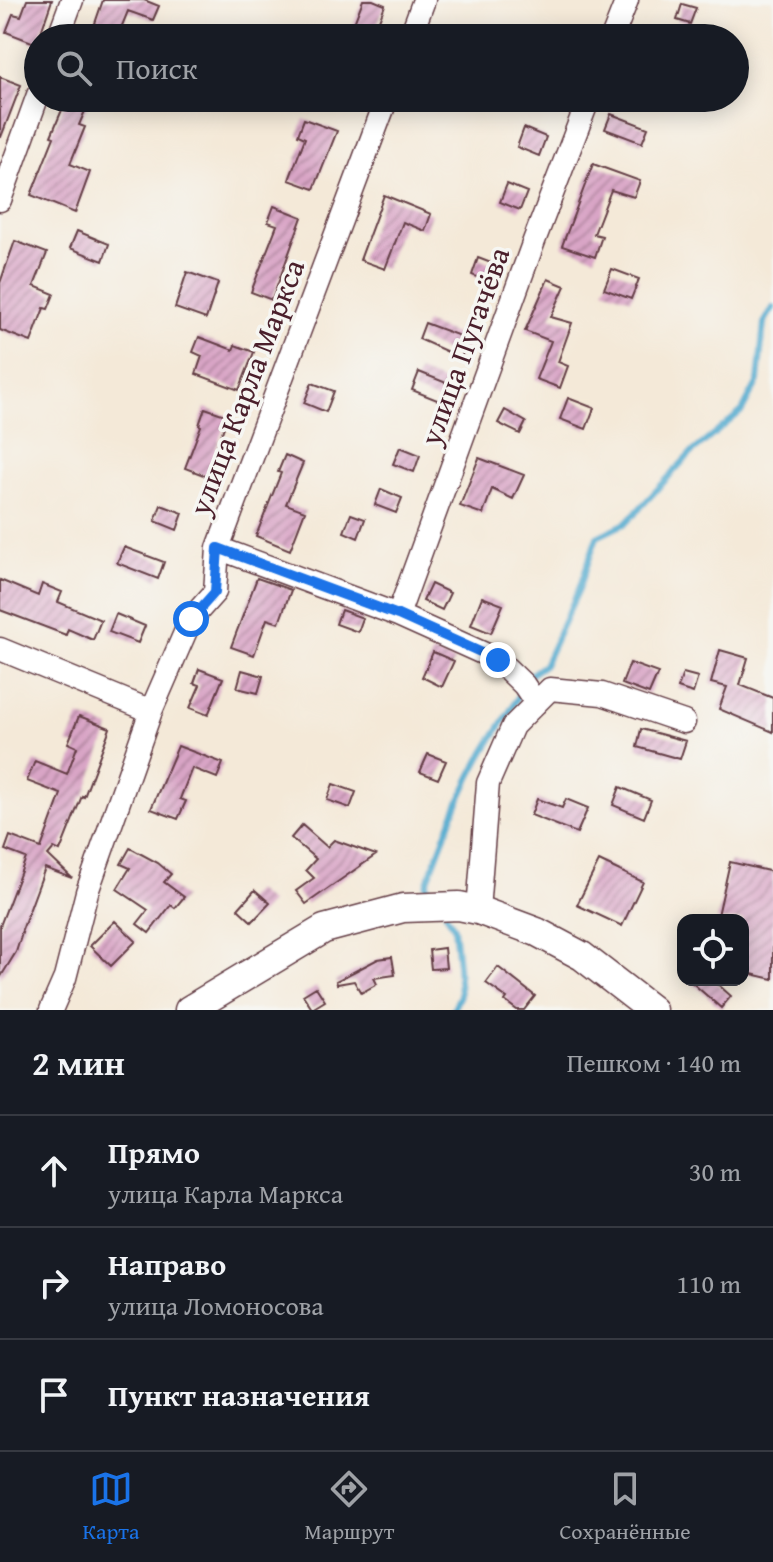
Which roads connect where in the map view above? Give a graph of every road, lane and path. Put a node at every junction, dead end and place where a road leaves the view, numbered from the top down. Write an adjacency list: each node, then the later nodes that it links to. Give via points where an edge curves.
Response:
1 (72, 0): 4 (street)
2 (424, 0): 5 (street)
3 (627, 0): 6 (street)
4 (63, 24)
5 (415, 24)
6 (618, 24)
7 (32, 112): 10 (street)
8 (382, 112): 11 (street, улица Карла Маркса)
9 (584, 112): 12 (street, улица Пугачёва)
10 (0, 200)
11 (218, 548): 12 (street); 15 (street, улица Карла Маркса, via 215,592 191,619)
12 (398, 615): 14 (street, via 498,660)
13 (0, 649): 15 (street)
14 (543, 696): 16 (street, via 602,694); 17 (street, via 513,726 488,783)
15 (151, 711): 18 (street, улица Карла Маркса)
16 (684, 722)
17 (468, 908): 19 (main road, via 403,908 324,929); 20 (main road, via 537,932 582,956)
18 (51, 1010)
19 (189, 1010)
20 (652, 1010)

